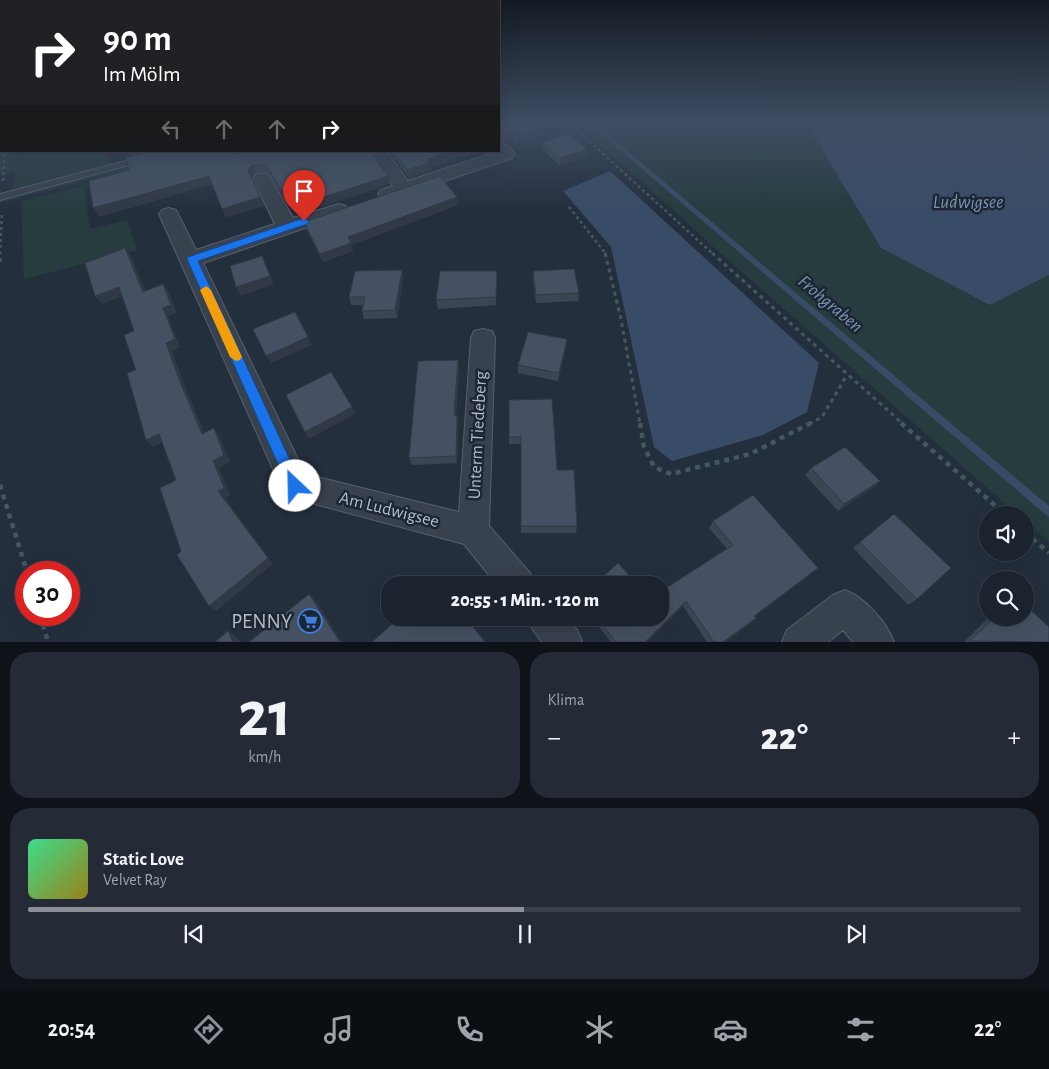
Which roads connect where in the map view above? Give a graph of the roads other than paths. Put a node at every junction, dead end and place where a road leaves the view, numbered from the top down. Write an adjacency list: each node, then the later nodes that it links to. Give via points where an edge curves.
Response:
1 (503, 151): 5 (street, via 506,154)
2 (172, 152): 6 (lane)
3 (378, 152): 5 (street)
4 (262, 179): 8 (street)
5 (404, 188): 8 (street)
6 (1, 197)
7 (169, 214): 9 (street, Am Ludwigsee)
8 (288, 227): 9 (street)
9 (192, 259): 11 (street, Am Ludwigsee, via 295,486)
10 (483, 338): 11 (street, Unterm Tiedeberg)
11 (472, 531): 12 (street)
12 (510, 576)
13 (552, 626): 14 (street)
14 (565, 642)
15 (799, 642): 16 (street, via 845,607)
16 (877, 642)

